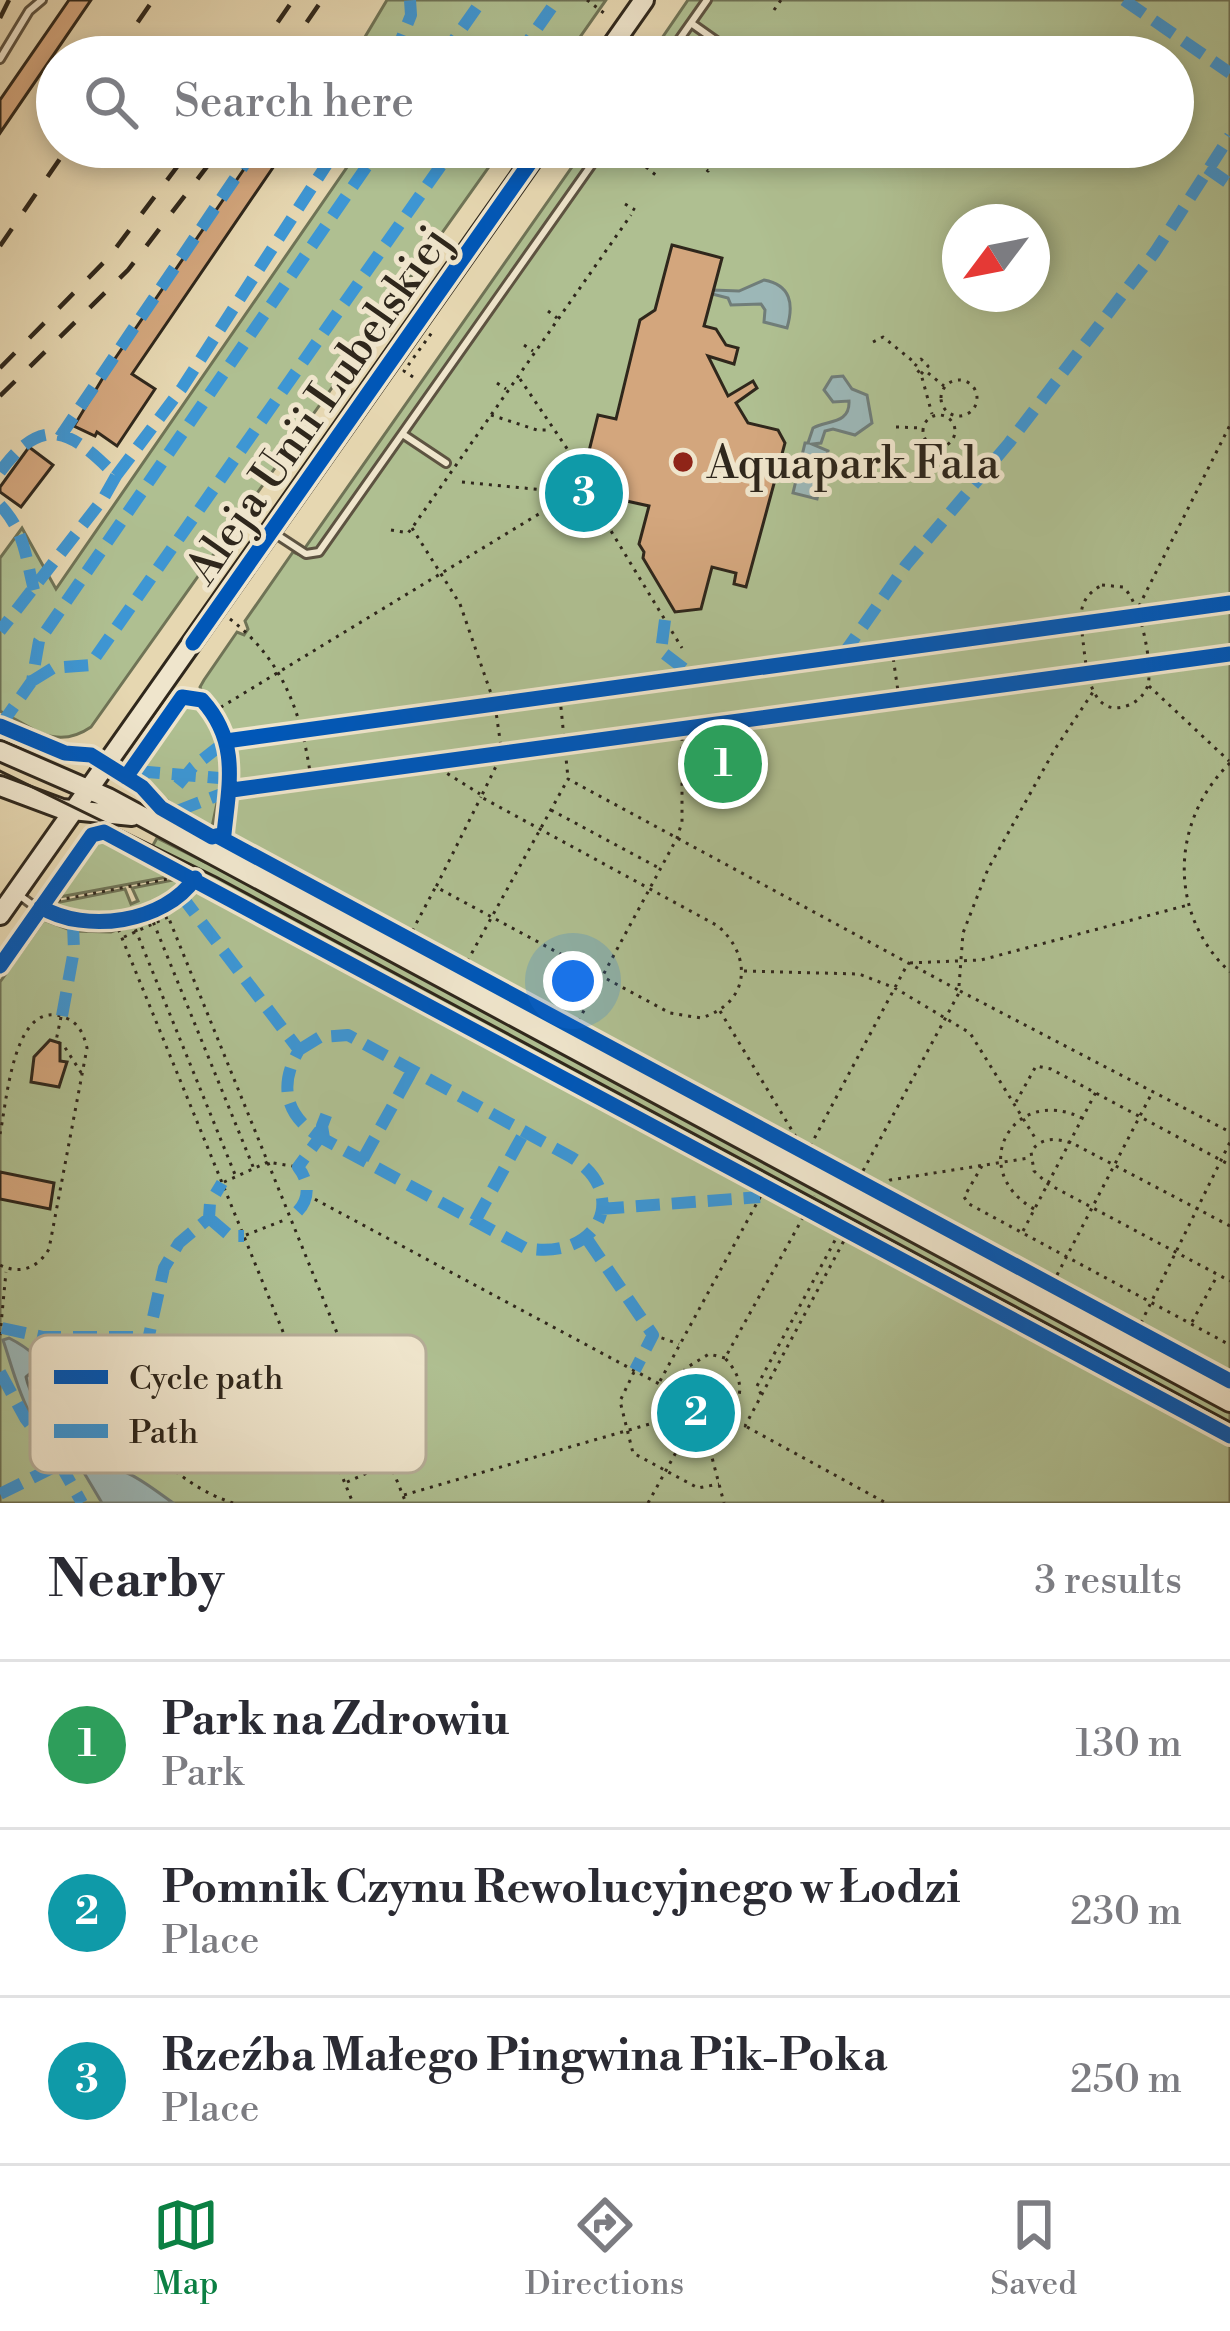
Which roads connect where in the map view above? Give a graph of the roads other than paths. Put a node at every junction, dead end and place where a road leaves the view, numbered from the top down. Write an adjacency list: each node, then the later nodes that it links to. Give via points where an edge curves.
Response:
1 (42, 0): 8 (lane)
2 (644, 0): 5 (main road)
3 (707, 0): 4 (lane)
4 (691, 23): 6 (lane); 7 (lane)
5 (619, 36)
6 (682, 36)
7 (709, 36)
8 (0, 58)
9 (526, 168): 13 (main road, Aleja Unii Lubelskiej)
10 (589, 168): 11 (lane)
11 (400, 436): 12 (lane); 13 (lane, via 319,552 305,554)
12 (446, 463)
13 (272, 531): 16 (main road, Aleja Unii Lubelskiej)
14 (0, 751): 16 (main road)
15 (0, 787): 17 (main road)
16 (89, 788): 17 (main road, Aleja Unii Lubelskiej); 18 (main road)
17 (73, 812): 18 (main road); 19 (main road, Aleja Unii Lubelskiej)
18 (148, 820): 22 (main road)
19 (16, 892): 20 (lane); 21 (main road, Aleja Unii Lubelskiej)
20 (43, 909)
21 (0, 915)
22 (1230, 1402)

